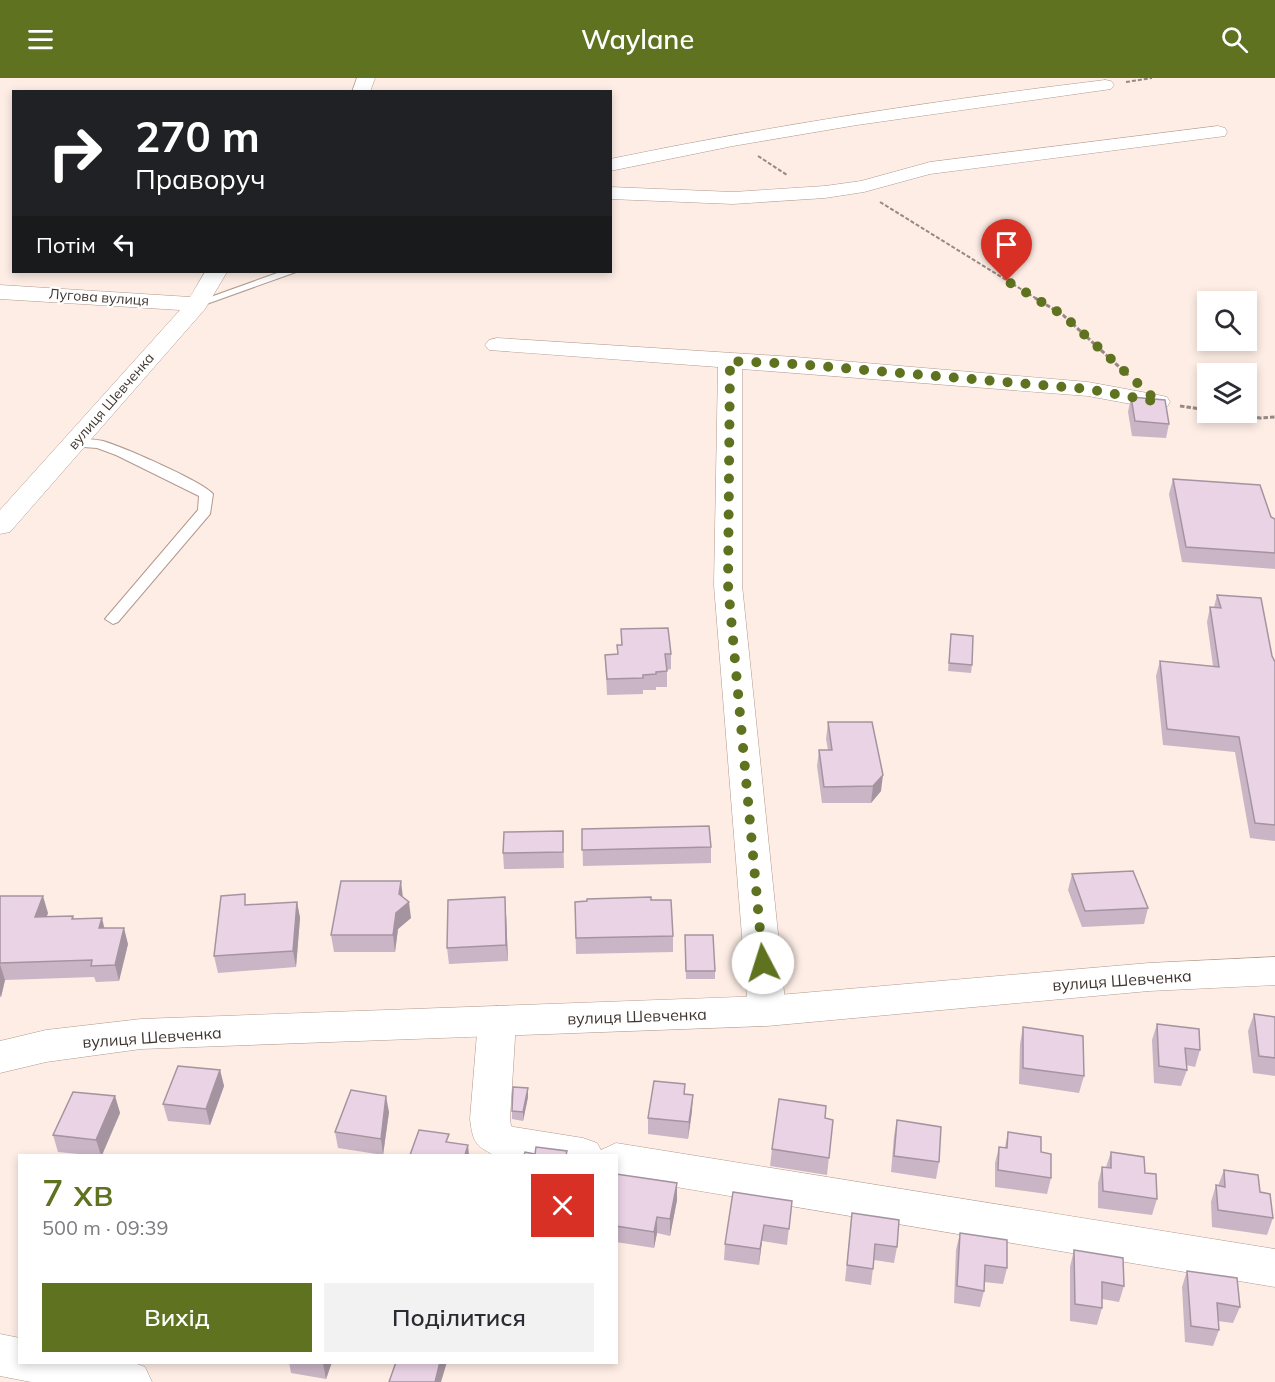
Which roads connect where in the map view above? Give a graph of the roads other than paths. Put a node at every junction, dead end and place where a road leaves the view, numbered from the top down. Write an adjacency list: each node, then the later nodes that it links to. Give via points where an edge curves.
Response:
1 (1105, 85): 3 (street, via 905,111 734,139)
2 (1218, 132): 4 (street, via 922,170 857,188 815,194 730,198)
3 (612, 165)
4 (612, 193)
5 (215, 273): 8 (street, вулиця Шевченка)
6 (287, 273): 8 (lane)
7 (0, 292): 8 (street, Лугова вулиця)
8 (197, 304): 12 (street, вулиця Шевченка)
9 (497, 345): 10 (street)
10 (730, 361): 11 (street, via 1088,389); 16 (street, via 728,585)
11 (1158, 402)
12 (75, 443): 13 (street, вулиця Шевченка); 14 (lane, via 99,444 121,452 206,494 205,511)
13 (0, 526)
14 (113, 619)
15 (1275, 971): 16 (street, вулиця Шевченка, via 1149,977)
16 (767, 1011): 17 (street, вулиця Шевченка)
17 (497, 1021): 18 (street, вулиця Шевченка, via 141,1034 46,1046); 19 (street, via 492,1135 508,1143)
18 (0, 1057)
19 (577, 1154)
20 (618, 1160): 21 (street)
21 (1275, 1268)
22 (0, 1355): 23 (street)
23 (18, 1359)
24 (43, 1364): 25 (street)
25 (129, 1382)

